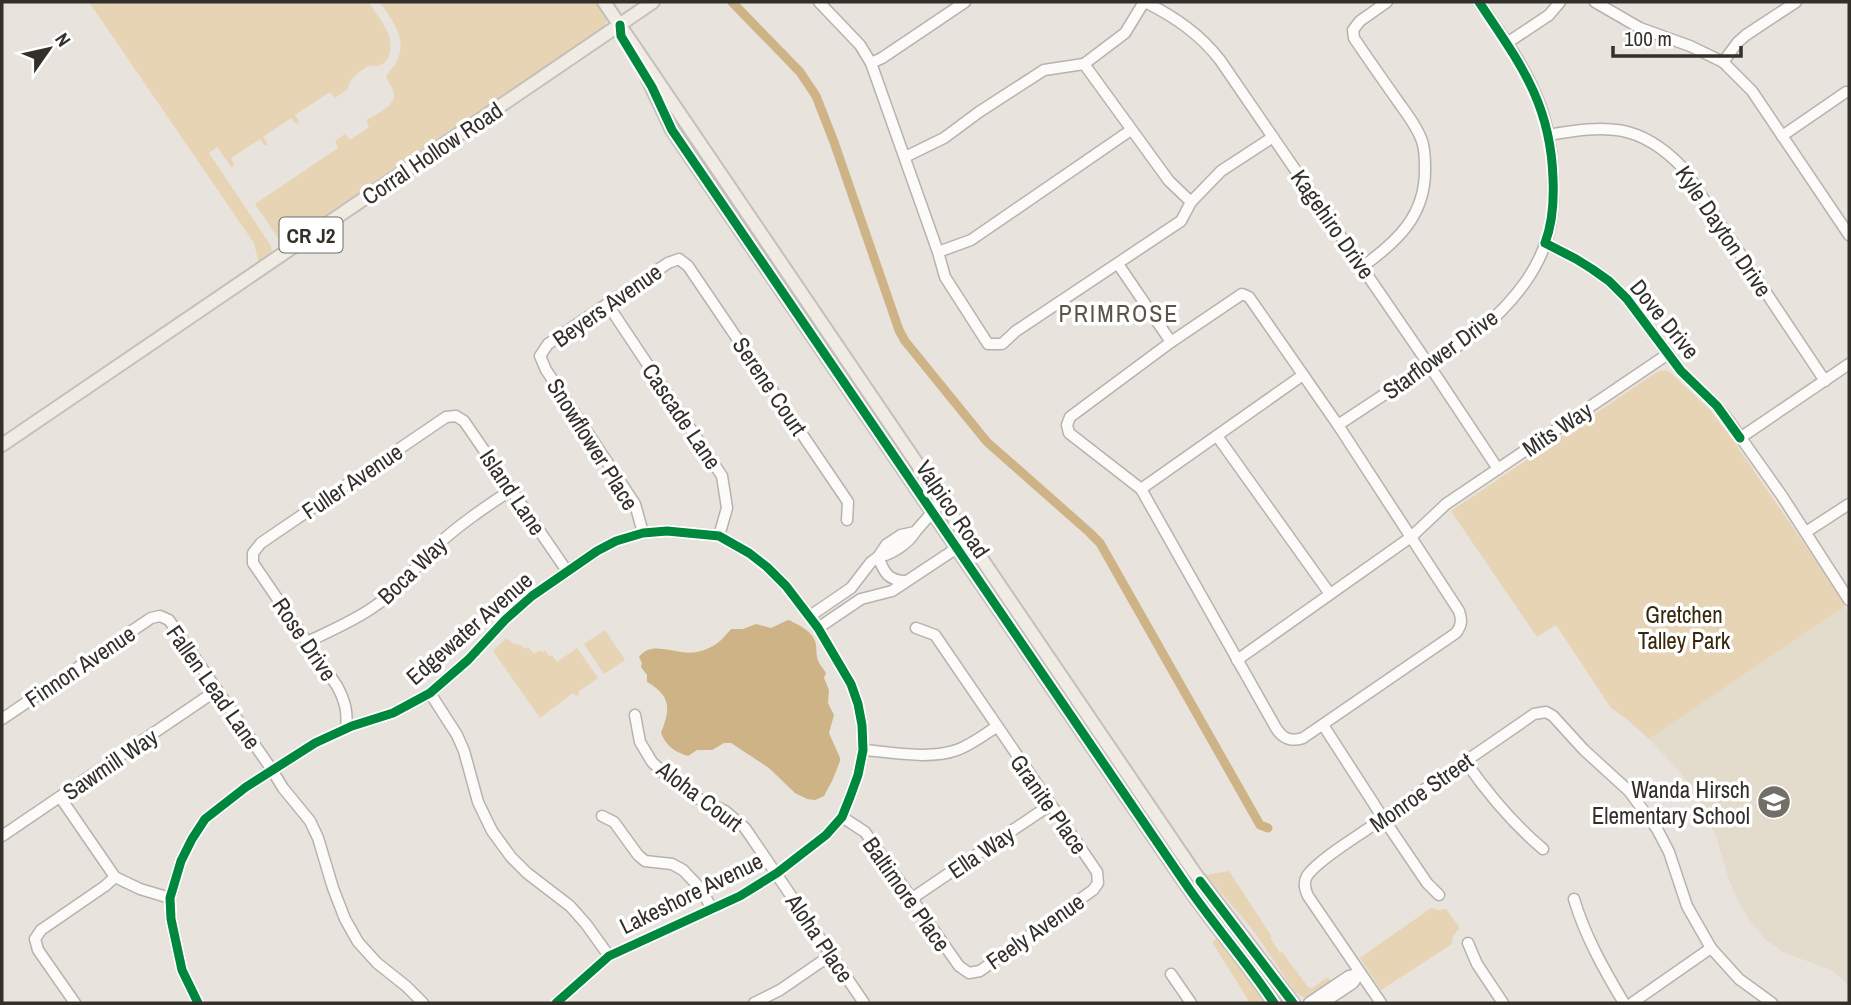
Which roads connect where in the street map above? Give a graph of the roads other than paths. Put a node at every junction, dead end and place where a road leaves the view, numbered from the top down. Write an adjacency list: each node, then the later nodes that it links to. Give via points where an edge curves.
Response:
1 (604, 2): 11 (main road, Valpico Road)
2 (653, 2): 11 (main road, Corral Hollow Road / CR J2)
3 (819, 2): 14 (street)
4 (965, 2): 14 (street)
5 (1145, 2): 15 (street, via 1125,33); 19 (street, Kagehiro Drive, via 1208,45)
6 (1387, 2): 28 (street, via 1360,21 1353,30 1354,38 1412,121 1422,142 1425,181 1422,199 1400,235)
7 (1479, 2): 12 (street, Starflower Drive)
8 (1560, 2): 12 (street, via 1549,15)
9 (1595, 2): 13 (street, via 1640,28)
10 (1796, 2): 13 (street, via 1738,41)
11 (620, 24): 41 (main road, Corral Hollow Road / CR J2); 45 (main road, Valpico Road); 47 (main road, Valpico Road, via 621,36 653,87 672,131)
12 (1507, 43): 18 (street, Starflower Drive, via 1536,94)
13 (1723, 62): 20 (street, via 1752,92)
14 (871, 63): 21 (street)
15 (1084, 64): 17 (street); 21 (street, via 1044,70 935,143)
16 (1846, 92): 20 (street)
17 (1131, 130): 22 (street); 25 (street, via 971,240)
18 (1548, 135): 24 (street, Starflower Drive, via 1553,195); 36 (street, Kyle Dayton Drive, via 1609,129 1646,138 1666,150 1683,168)
19 (1273, 136): 22 (street, via 1222,171); 28 (street, Kagehiro Drive)
20 (1782, 136): 23 (street)
21 (905, 156): 25 (street)
22 (1191, 202): 27 (street, via 1181,221)
23 (1848, 230)
24 (1545, 243): 31 (street, Dove Drive, via 1609,281); 34 (street, Starflower Drive, via 1530,275 1505,307 1476,334)
25 (938, 252): 27 (street, via 945,277 988,344 1002,344)
26 (679, 259): 29 (street, Beyers Avenue); 48 (street, Serene Court, via 848,502)
27 (1118, 264): 30 (street)
28 (1362, 267): 34 (street, Kagehiro Drive)
29 (608, 305): 32 (street, Beyers Avenue, via 548,344); 51 (street, Cascade Lane, via 722,476 727,508)
30 (1171, 342): 35 (street, via 1242,294 1249,297); 43 (street, via 1070,417 1067,425 1069,433)
31 (1668, 354): 40 (street, Dove Drive); 42 (street, Mits Way)
32 (540, 356): 50 (street, Snowflower Place, via 635,504)
33 (1849, 364): 36 (street)
34 (1429, 365): 38 (street, Starflower Drive); 42 (street, Kagehiro Drive)
35 (1303, 375): 38 (street); 39 (street)
36 (1825, 380): 40 (street)
37 (456, 416): 44 (street, Island Lane); 55 (street, Fuller Avenue, via 446,417)
38 (1338, 425): 52 (street)
39 (1217, 436): 43 (street); 59 (street)
40 (1740, 438): 49 (street, Dove Drive)
41 (2, 445)
42 (1498, 469): 52 (street, Mits Way, via 1446,504)
43 (1141, 489): 65 (street)
44 (511, 490): 57 (street, Island Lane); 64 (street, Boca Way, via 469,518 376,605)
45 (943, 500): 47 (street); 53 (main road, Valpico Road)
46 (1849, 504): 49 (street)
47 (932, 513): 54 (main road, Valpico Road); 56 (street, via 915,532 901,535)
48 (847, 520)
49 (1806, 532): 60 (street, Dove Drive)
50 (643, 533): 51 (street, Edgewater Avenue); 57 (street, Edgewater Avenue, via 616,541)
51 (719, 536): 62 (street, Edgewater Avenue, via 767,567)
52 (1411, 537): 59 (street, Mits Way); 70 (street, via 1459,611 1461,626)
53 (969, 540): 54 (street); 106 (main road, Valpico Road, via 1200,881)
54 (956, 548): 58 (street); 105 (main road, Valpico Road, via 1191,893)
55 (253, 552): 64 (street, Rose Drive, via 253,563)
56 (878, 557): 58 (street, via 890,579); 62 (street)
57 (567, 571): 67 (street, Edgewater Avenue, via 514,612)
58 (906, 581): 62 (street)
59 (1331, 594): 65 (street, Mits Way)
60 (1849, 600)
61 (160, 616): 66 (street, Fallen Lead Lane, via 169,620); 69 (street, Finnon Avenue)
62 (814, 622): 73 (street, Lakeshore Avenue, via 851,684)
63 (916, 628): 71 (street, Granite Place, via 935,635)
64 (307, 642): 72 (street, Rose Drive, via 344,700)
65 (1237, 660): 70 (street, via 1285,738 1303,738)
66 (217, 690): 75 (street, Fallen Lead Lane); 76 (street, Sawmill Way)
67 (430, 693): 72 (street, Edgewater Avenue, via 393,713); 94 (street, via 457,735 492,831 527,873 570,906)
68 (635, 715): 83 (street, Aloha Court, via 640,742 652,762 673,782 725,811 745,828)
69 (2, 719)
70 (1323, 725): 80 (street)
71 (996, 727): 73 (street, via 955,751); 77 (street, Granite Place)
72 (346, 729): 75 (street, Edgewater Avenue)
73 (863, 750): 79 (street, Lakeshore Avenue)
74 (1465, 761): 80 (street, Monroe Street); 82 (street, via 1496,804); 92 (street, Monroe Street, via 1534,715 1546,712 1553,716 1646,812 1669,852 1696,925)
75 (272, 770): 87 (street, Edgewater Avenue, via 205,819 181,861); 100 (street, Fallen Lead Lane, via 310,821 345,919 358,942)
76 (60, 797): 81 (street, Sawmill Way); 84 (street)
77 (1051, 805): 85 (street, Granite Place, via 1097,872); 88 (street, Ella Way)
78 (602, 816): 90 (street, via 614,822 645,861 683,870)
79 (842, 817): 83 (street, Lakeshore Avenue); 88 (street, Baltimore Place, via 865,832)
80 (1382, 818): 86 (street); 96 (street, Monroe Street, via 1336,850 1304,882 1308,896)
81 (2, 836)
82 (1543, 849)
83 (777, 873): 90 (street, Lakeshore Avenue); 93 (street, Aloha Place)
84 (115, 877): 87 (street); 98 (street, via 35,939)
85 (1098, 883): 95 (street, Feely Avenue, via 980,971)
86 (1439, 895)
87 (170, 898): 99 (street, Edgewater Avenue, via 182,970)
88 (911, 898): 95 (street, Baltimore Place, via 958,966)
89 (1574, 899): 111 (street, via 1599,960)
90 (712, 909): 94 (street, Lakeshore Avenue)
91 (1468, 943): 110 (street, via 1476,964)
92 (1711, 947): 112 (street); 113 (street, via 1739,979)
93 (831, 955): 102 (street); 103 (street, Aloha Place)
94 (608, 956): 101 (street, Lakeshore Avenue)
95 (969, 973)
96 (1360, 973): 107 (street); 108 (street); 109 (street)
97 (1171, 974): 104 (street)
98 (75, 1003)
99 (198, 1003)
100 (422, 1003)
101 (556, 1003)
102 (754, 1003)
103 (864, 1003)
104 (1191, 1003)
105 (1275, 1003)
106 (1293, 1003)
107 (1309, 1003)
108 (1323, 1003)
109 (1381, 1003)
110 (1503, 1003)
111 (1624, 1003)
112 (1632, 1003)
113 (1772, 1003)

